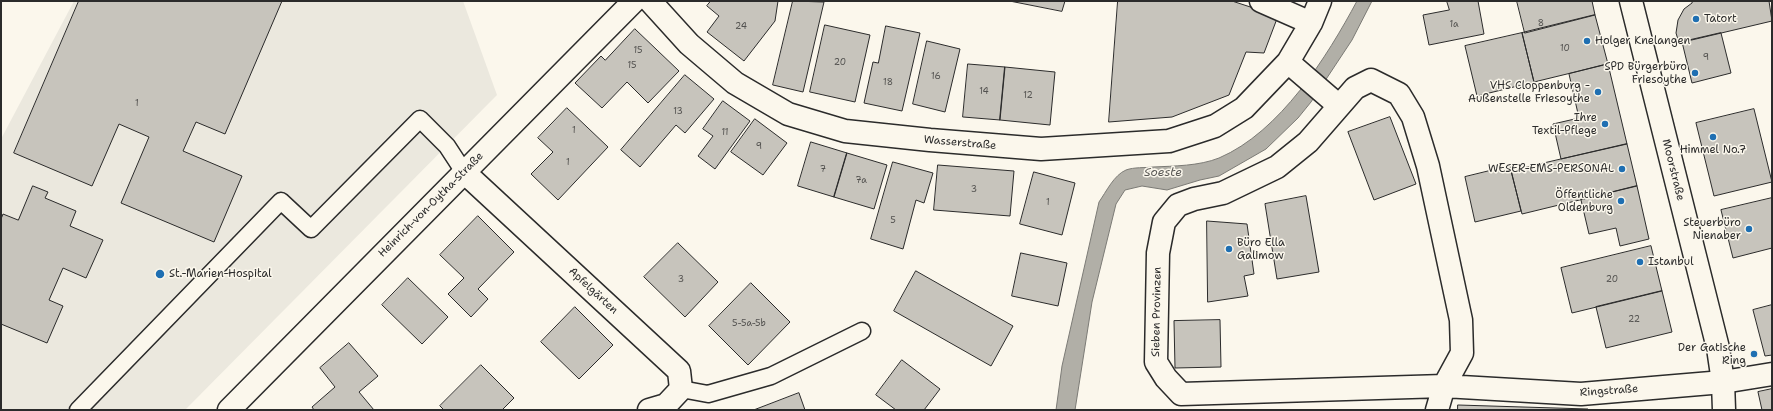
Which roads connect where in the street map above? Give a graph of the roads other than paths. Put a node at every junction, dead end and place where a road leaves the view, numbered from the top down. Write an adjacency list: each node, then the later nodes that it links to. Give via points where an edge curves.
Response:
1 (634, 1): 9 (street, Heinrich-von-Oytha-Straße)
2 (650, 1): 7 (street, Wasserstraße, via 689,44 735,83 788,114 845,131 930,140 1042,149 1169,141 1214,126 1244,108)
3 (1260, 1): 6 (street)
4 (1320, 1): 6 (street, Wasserstraße)
5 (1630, 1): 12 (street, Moorstraße, via 1718,348)
6 (1311, 24): 7 (street, Wasserstraße)
7 (1292, 66): 8 (street)
8 (1331, 99): 13 (street, Sieben Provinzen, via 1370,80 1399,94 1413,117 1428,166 1461,320 1462,353); 13 (street, Sieben Provinzen, via 1308,142 1277,167 1223,193 1178,205 1164,222 1158,253 1156,362 1181,394)
9 (464, 172): 14 (street, Apfelgärten, via 680,372); 15 (street, Heinrich-von-Oytha-Straße); 16 (lane, via 447,146 420,119 311,229 281,201)
10 (862, 330): 14 (lane, via 771,376 708,394)
11 (1772, 374): 12 (street, Ringstraße)
12 (1723, 382): 13 (street, Ringstraße, via 1581,394); 19 (street, Moorstraße)
13 (1444, 386): 18 (street, Sieben Provinzen)
14 (682, 389): 17 (street, via 666,405)
15 (238, 407)
16 (78, 410)
17 (649, 410)
18 (1437, 410)
19 (1724, 410)

